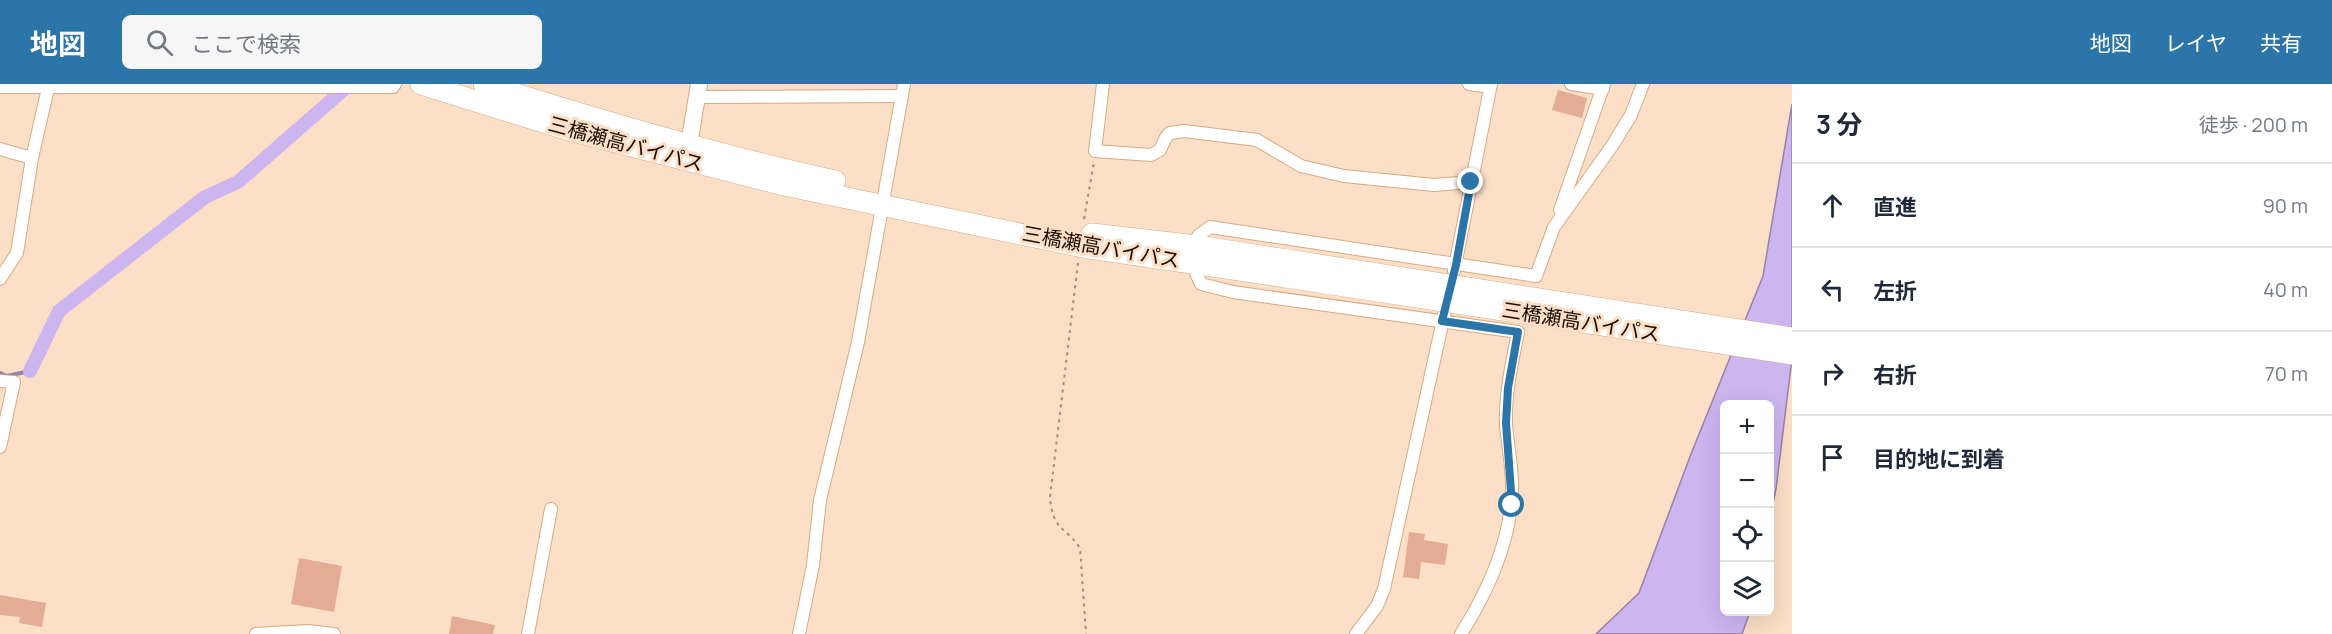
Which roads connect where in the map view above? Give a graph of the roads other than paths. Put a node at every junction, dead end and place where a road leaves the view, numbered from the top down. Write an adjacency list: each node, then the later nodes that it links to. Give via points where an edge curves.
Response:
1 (395, 84): 9 (street)
2 (421, 84): 12 (highway, 三橋瀬高バイパス)
3 (484, 84): 16 (highway, 三橋瀬高バイパス)
4 (1103, 84): 18 (street, via 1095,151 1151,154 1160,150 1170,133 1184,131 1257,140 1300,166 1344,176 1434,185)
5 (1469, 84): 8 (street)
6 (1570, 84): 10 (street)
7 (1643, 84): 20 (street, via 1617,138)
8 (1491, 85): 18 (street)
9 (49, 86): 11 (street); 17 (street)
10 (1604, 86): 20 (street)
11 (0, 87)
12 (461, 90): 16 (highway, 三橋瀬高バイパス, via 569,130)
13 (698, 90): 14 (street); 16 (main road)
14 (903, 90): 19 (street)
15 (0, 149): 17 (street)
16 (688, 153): 19 (highway, 三橋瀬高バイパス, via 784,185)
17 (32, 158): 25 (street, via 17,253)
18 (1471, 182): 22 (street)
19 (883, 199): 21 (highway, 三橋瀬高バイパス, via 1081,239); 36 (street, via 858,342 820,500 813,565)
20 (1554, 226): 24 (street)
21 (1196, 254): 22 (street, via 1198,236 1210,227); 23 (highway, 三橋瀬高バイパス); 26 (street, via 1196,273 1201,284 1233,292)
22 (1456, 265): 24 (street); 26 (street)
23 (1287, 268): 28 (highway, 三橋瀬高バイパス, bridge); 29 (highway, 三橋瀬高バイパス, bridge)
24 (1536, 276): 27 (street)
25 (0, 279)
26 (1442, 321): 27 (street); 37 (street, via 1384,589 1377,606)
27 (1518, 332): 38 (street, via 1506,423 1512,505 1485,590)
28 (1792, 338)
29 (1792, 354)
30 (0, 381): 31 (street, via 14,382)
31 (0, 447)
32 (551, 509): 35 (street)
33 (256, 634): 34 (street)
34 (334, 634)
35 (528, 634)
36 (799, 634)
37 (1356, 634)
38 (1461, 634)

